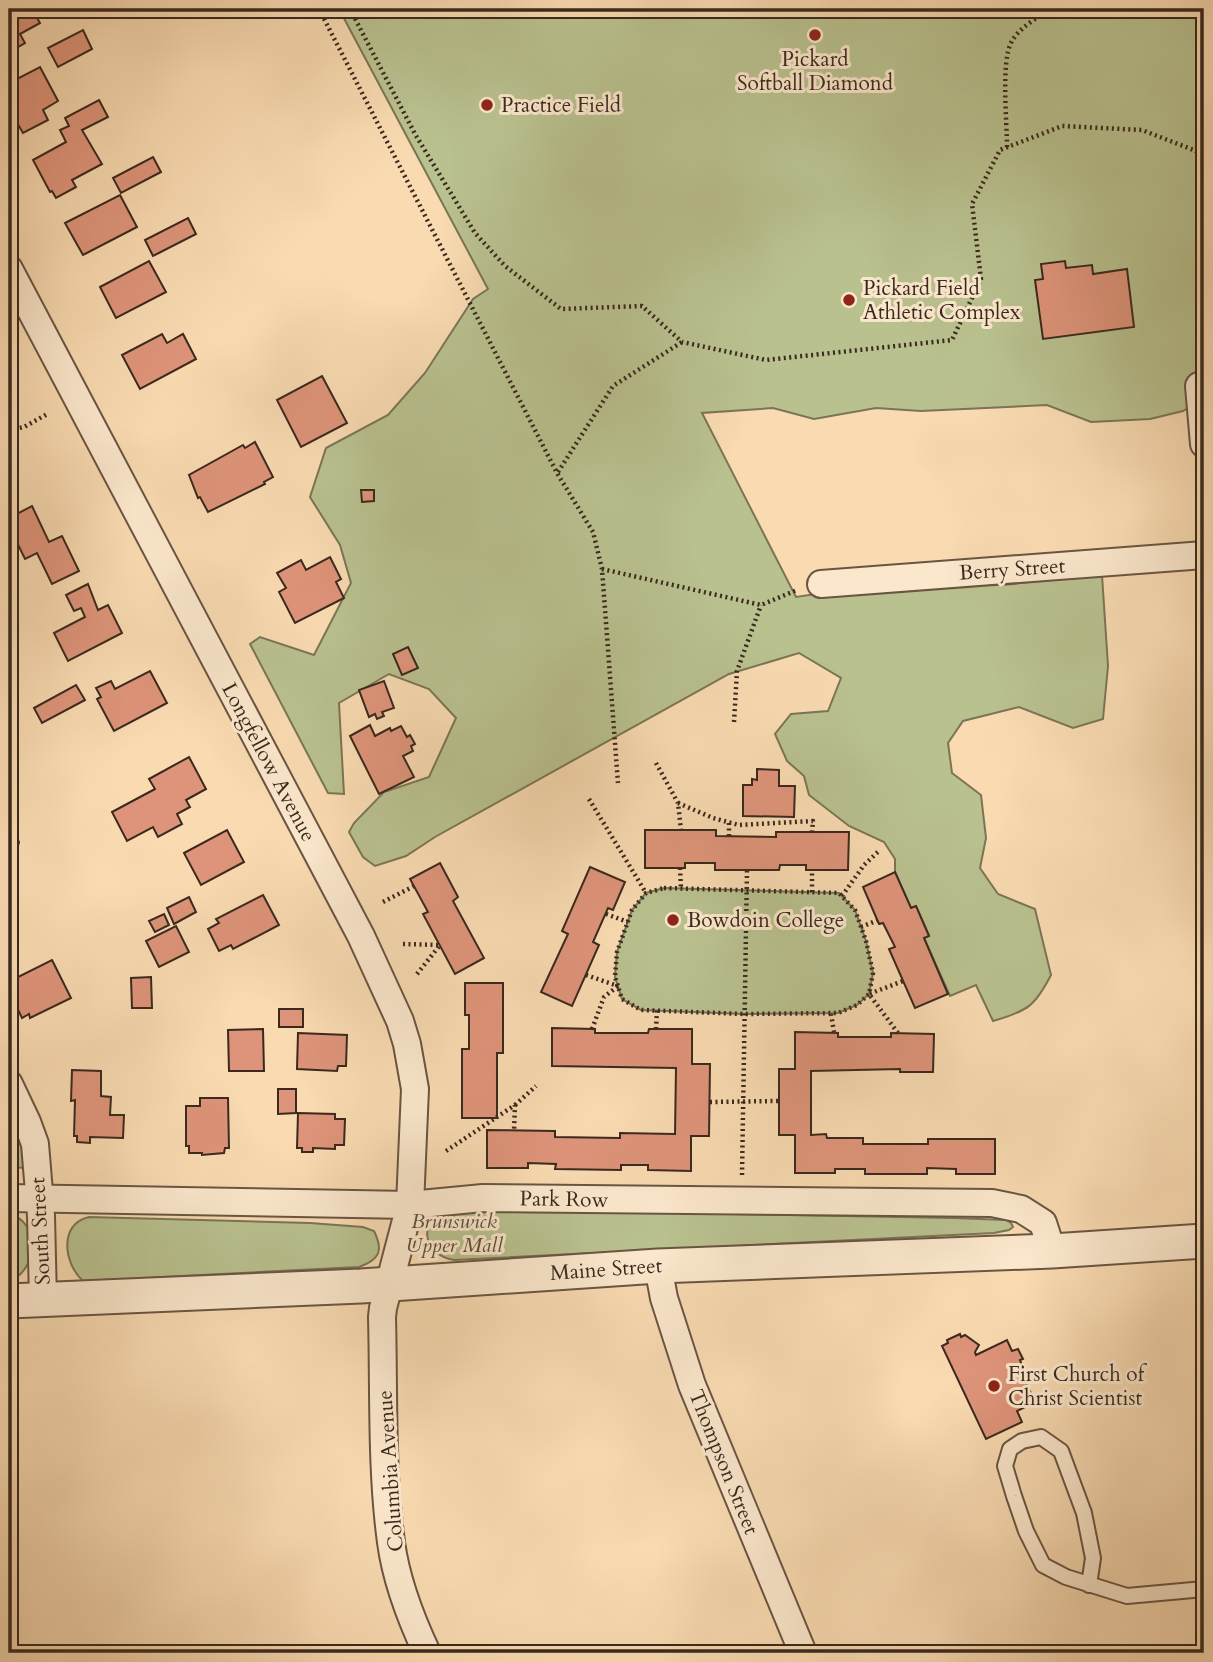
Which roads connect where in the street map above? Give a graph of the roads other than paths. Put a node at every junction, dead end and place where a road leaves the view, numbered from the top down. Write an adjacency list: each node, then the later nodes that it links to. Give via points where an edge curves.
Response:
1 (9, 269): 9 (street, Longfellow Avenue, via 392,1000 407,1044 415,1089)
2 (1199, 386): 3 (street)
3 (1204, 444)
4 (1204, 555): 5 (street, Berry Street)
5 (821, 584)
6 (9, 1084): 8 (street, South Street, via 35,1144)
7 (9, 1198): 8 (street, Park Row)
8 (40, 1199): 9 (street, Park Row); 14 (street, South Street)
9 (410, 1205): 11 (street, Park Row, via 483,1198 992,1203 1021,1209 1043,1223); 13 (street, Longfellow Avenue)
10 (1204, 1242): 11 (street, Maine Street)
11 (1052, 1251): 12 (street, Maine Street)
12 (657, 1266): 13 (street, Maine Street); 19 (street, Thompson Street, via 692,1385)
13 (390, 1284): 14 (street, Maine Street); 18 (street, Columbia Avenue, via 383,1317 391,1544)
14 (43, 1300): 15 (street, Maine Street)
15 (9, 1301)
16 (1089, 1585): 16 (lane, via 1043,1564 1027,1531 1005,1466 1010,1449 1021,1441 1041,1437 1061,1451 1084,1513 1094,1558); 17 (lane, via 1127,1596)
17 (1204, 1589)
18 (427, 1653)
19 (803, 1653)

